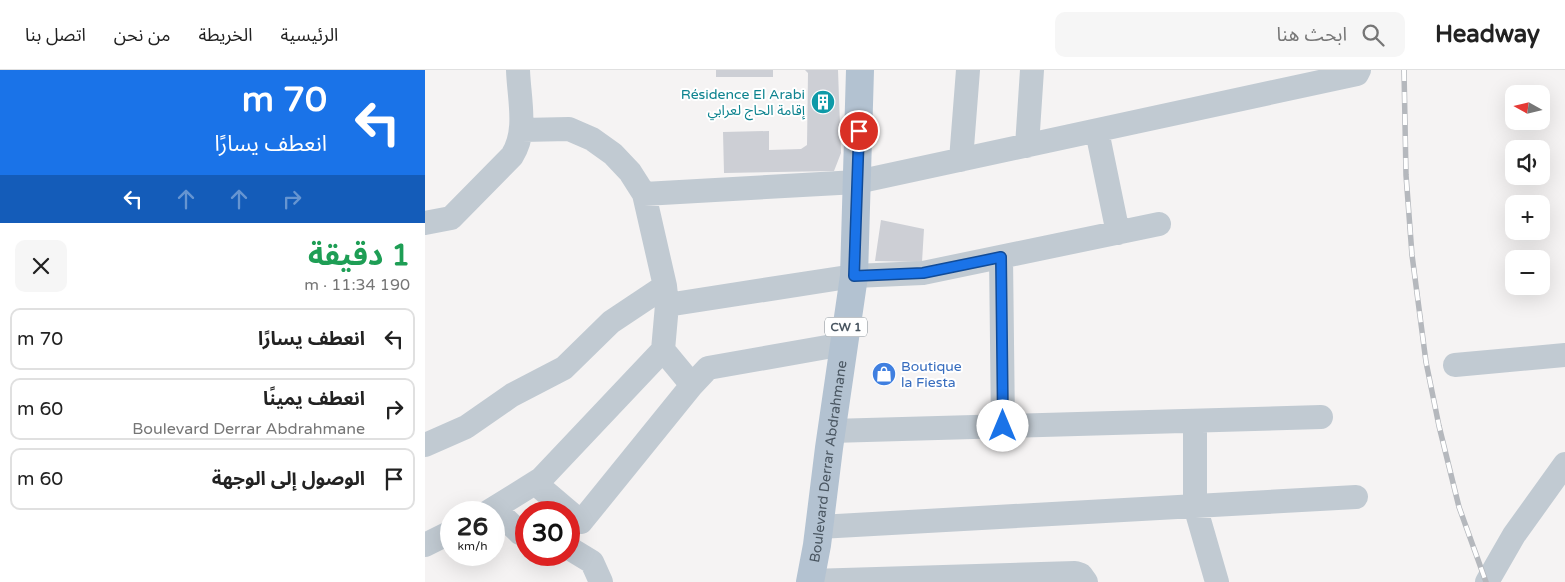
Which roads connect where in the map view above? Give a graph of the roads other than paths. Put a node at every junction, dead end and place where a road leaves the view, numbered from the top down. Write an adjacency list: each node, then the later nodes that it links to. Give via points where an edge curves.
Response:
1 (518, 70): 6 (street)
2 (861, 70): 10 (main road, Boulevard Derrar Abdrahmane / CW 1)
3 (968, 70): 9 (street)
4 (1032, 70): 8 (street)
5 (1359, 70): 7 (street, via 1357,74)
6 (522, 130): 11 (street, via 569,129 592,139 631,172); 12 (street, via 513,156 451,218)
7 (1097, 131): 8 (street); 14 (street)
8 (1027, 146): 9 (street)
9 (961, 160): 10 (street)
10 (857, 182): 11 (street); 16 (main road, Boulevard Derrar Abdrahmane / CW 1)
11 (644, 194): 17 (street)
12 (425, 224)
13 (1159, 224): 14 (street)
14 (1118, 233): 15 (street)
15 (1001, 257): 16 (street, via 923,273); 25 (street)
16 (854, 276): 17 (street); 18 (main road, Boulevard Derrar Abdrahmane / CW 1)
17 (666, 295): 19 (street); 27 (street, via 611,322 564,368 512,395 466,427)
18 (843, 344): 22 (street, via 708,368); 26 (main road, Boulevard Derrar Abdrahmane / CW 1)
19 (663, 350): 22 (street); 29 (street)
20 (1565, 355): 21 (street)
21 (1455, 365)
22 (692, 385): 29 (street, via 581,522)
23 (1321, 417): 24 (street)
24 (1195, 421): 25 (street); 32 (street)
25 (1003, 426): 26 (street)
26 (831, 432): 33 (main road, Boulevard Derrar Abdrahmane / CW 1)
27 (425, 445)
28 (1565, 464): 41 (street, via 1513,535)
29 (535, 483): 31 (street)
30 (1356, 497): 32 (street)
31 (505, 503)
32 (1195, 506): 33 (street); 40 (street)
33 (819, 527): 37 (main road, Boulevard Derrar Abdrahmane / CW 1)
34 (440, 538): 35 (street)
35 (425, 545)
36 (580, 555): 38 (street, via 592,562)
37 (810, 581): 39 (street, via 1075,573)
38 (601, 582)
39 (1086, 582)
40 (1217, 582)
41 (1487, 582)

